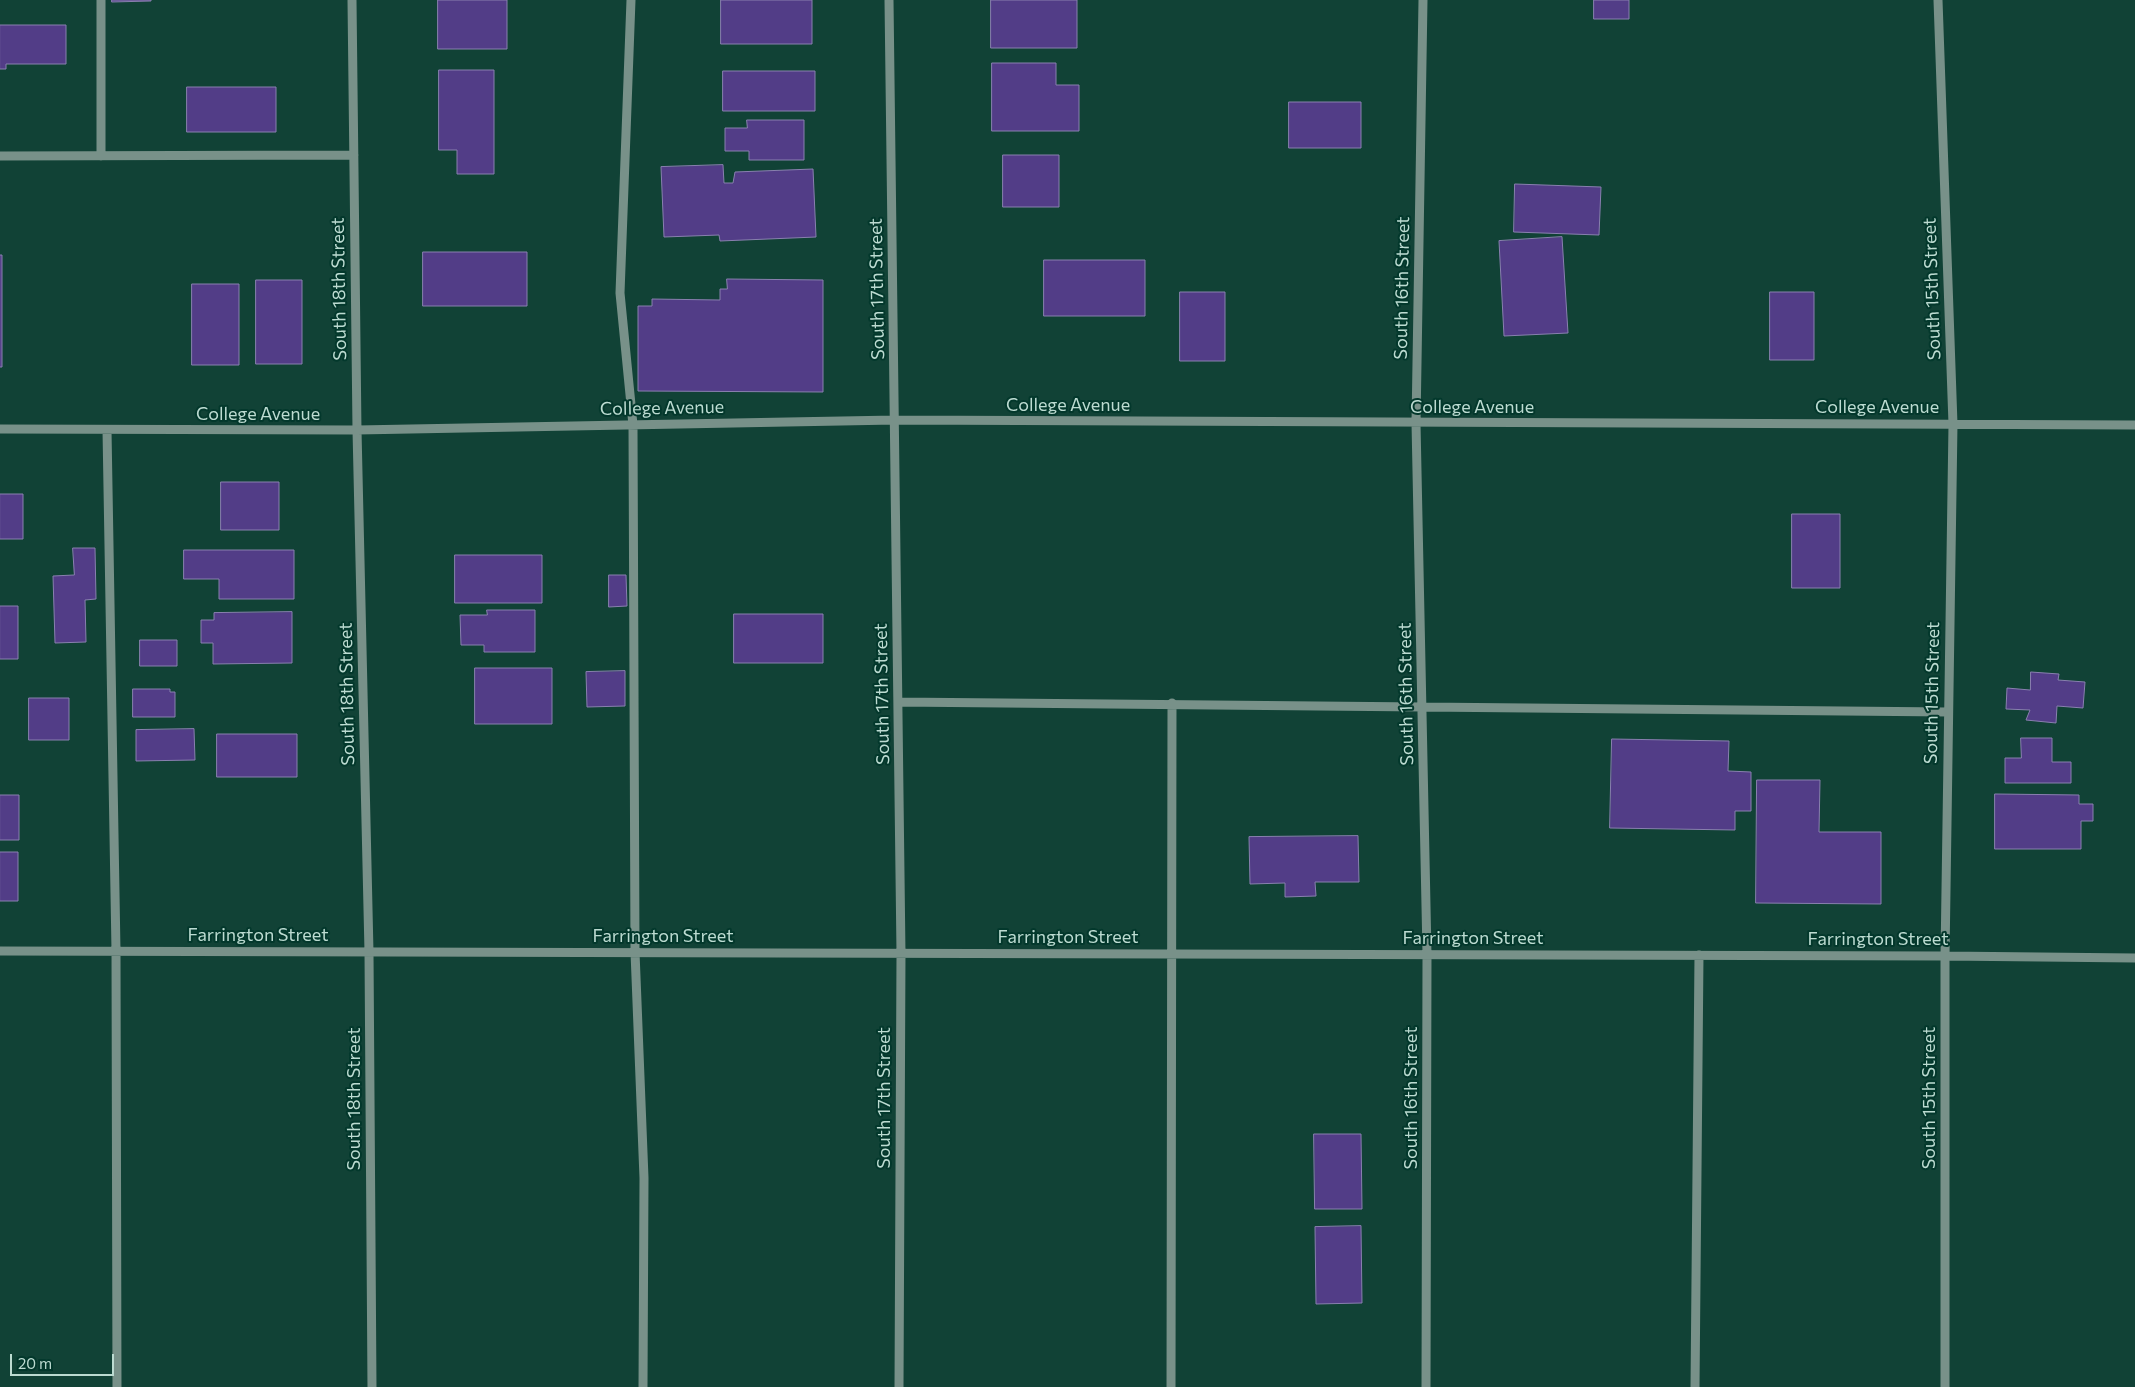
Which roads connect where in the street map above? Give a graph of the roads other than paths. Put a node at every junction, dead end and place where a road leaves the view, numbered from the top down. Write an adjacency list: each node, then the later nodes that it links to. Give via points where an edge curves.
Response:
1 (101, 0): 9 (street)
2 (352, 0): 7 (street, South 18th Street)
3 (631, 0): 13 (street, via 620,293)
4 (889, 0): 10 (street, South 17th Street)
5 (1423, 0): 11 (street, South 16th Street)
6 (1938, 0): 12 (street, South 15th Street)
7 (354, 155): 9 (street); 17 (street, South 18th Street)
8 (0, 156): 9 (street)
9 (101, 156)
10 (895, 420): 11 (street, College Avenue); 13 (street, College Avenue); 18 (street, South 17th Street)
11 (1416, 423): 12 (street, College Avenue); 20 (street, South 16th Street)
12 (1953, 424): 14 (street, College Avenue); 21 (street, South 15th Street)
13 (632, 425): 17 (street, College Avenue); 25 (street)
14 (2135, 425)
15 (0, 429): 16 (street, College Avenue)
16 (107, 430): 17 (street, College Avenue); 23 (street)
17 (357, 430): 24 (street, South 18th Street)
18 (898, 702): 19 (street); 26 (street, South 17th Street)
19 (1172, 703): 20 (street); 27 (street)
20 (1422, 706): 21 (street); 28 (street, South 16th Street)
21 (1948, 712): 30 (street, South 15th Street)
22 (0, 951): 23 (street, Farrington Street)
23 (116, 951): 24 (street, Farrington Street); 32 (street)
24 (369, 952): 25 (street, Farrington Street); 33 (street, South 18th Street)
25 (635, 952): 26 (street, Farrington Street); 34 (street, via 644,1178)
26 (901, 953): 27 (street, Farrington Street); 35 (street, South 17th Street)
27 (1171, 954): 28 (street, Farrington Street); 36 (street)
28 (1427, 954): 29 (street, Farrington Street); 37 (street, South 16th Street)
29 (1699, 955): 30 (street, Farrington Street); 38 (street)
30 (1945, 956): 31 (street, Farrington Street); 39 (street, South 15th Street)
31 (2135, 958)
32 (117, 1387)
33 (372, 1387)
34 (643, 1387)
35 (899, 1387)
36 (1171, 1387)
37 (1426, 1387)
38 (1695, 1387)
39 (1945, 1387)

